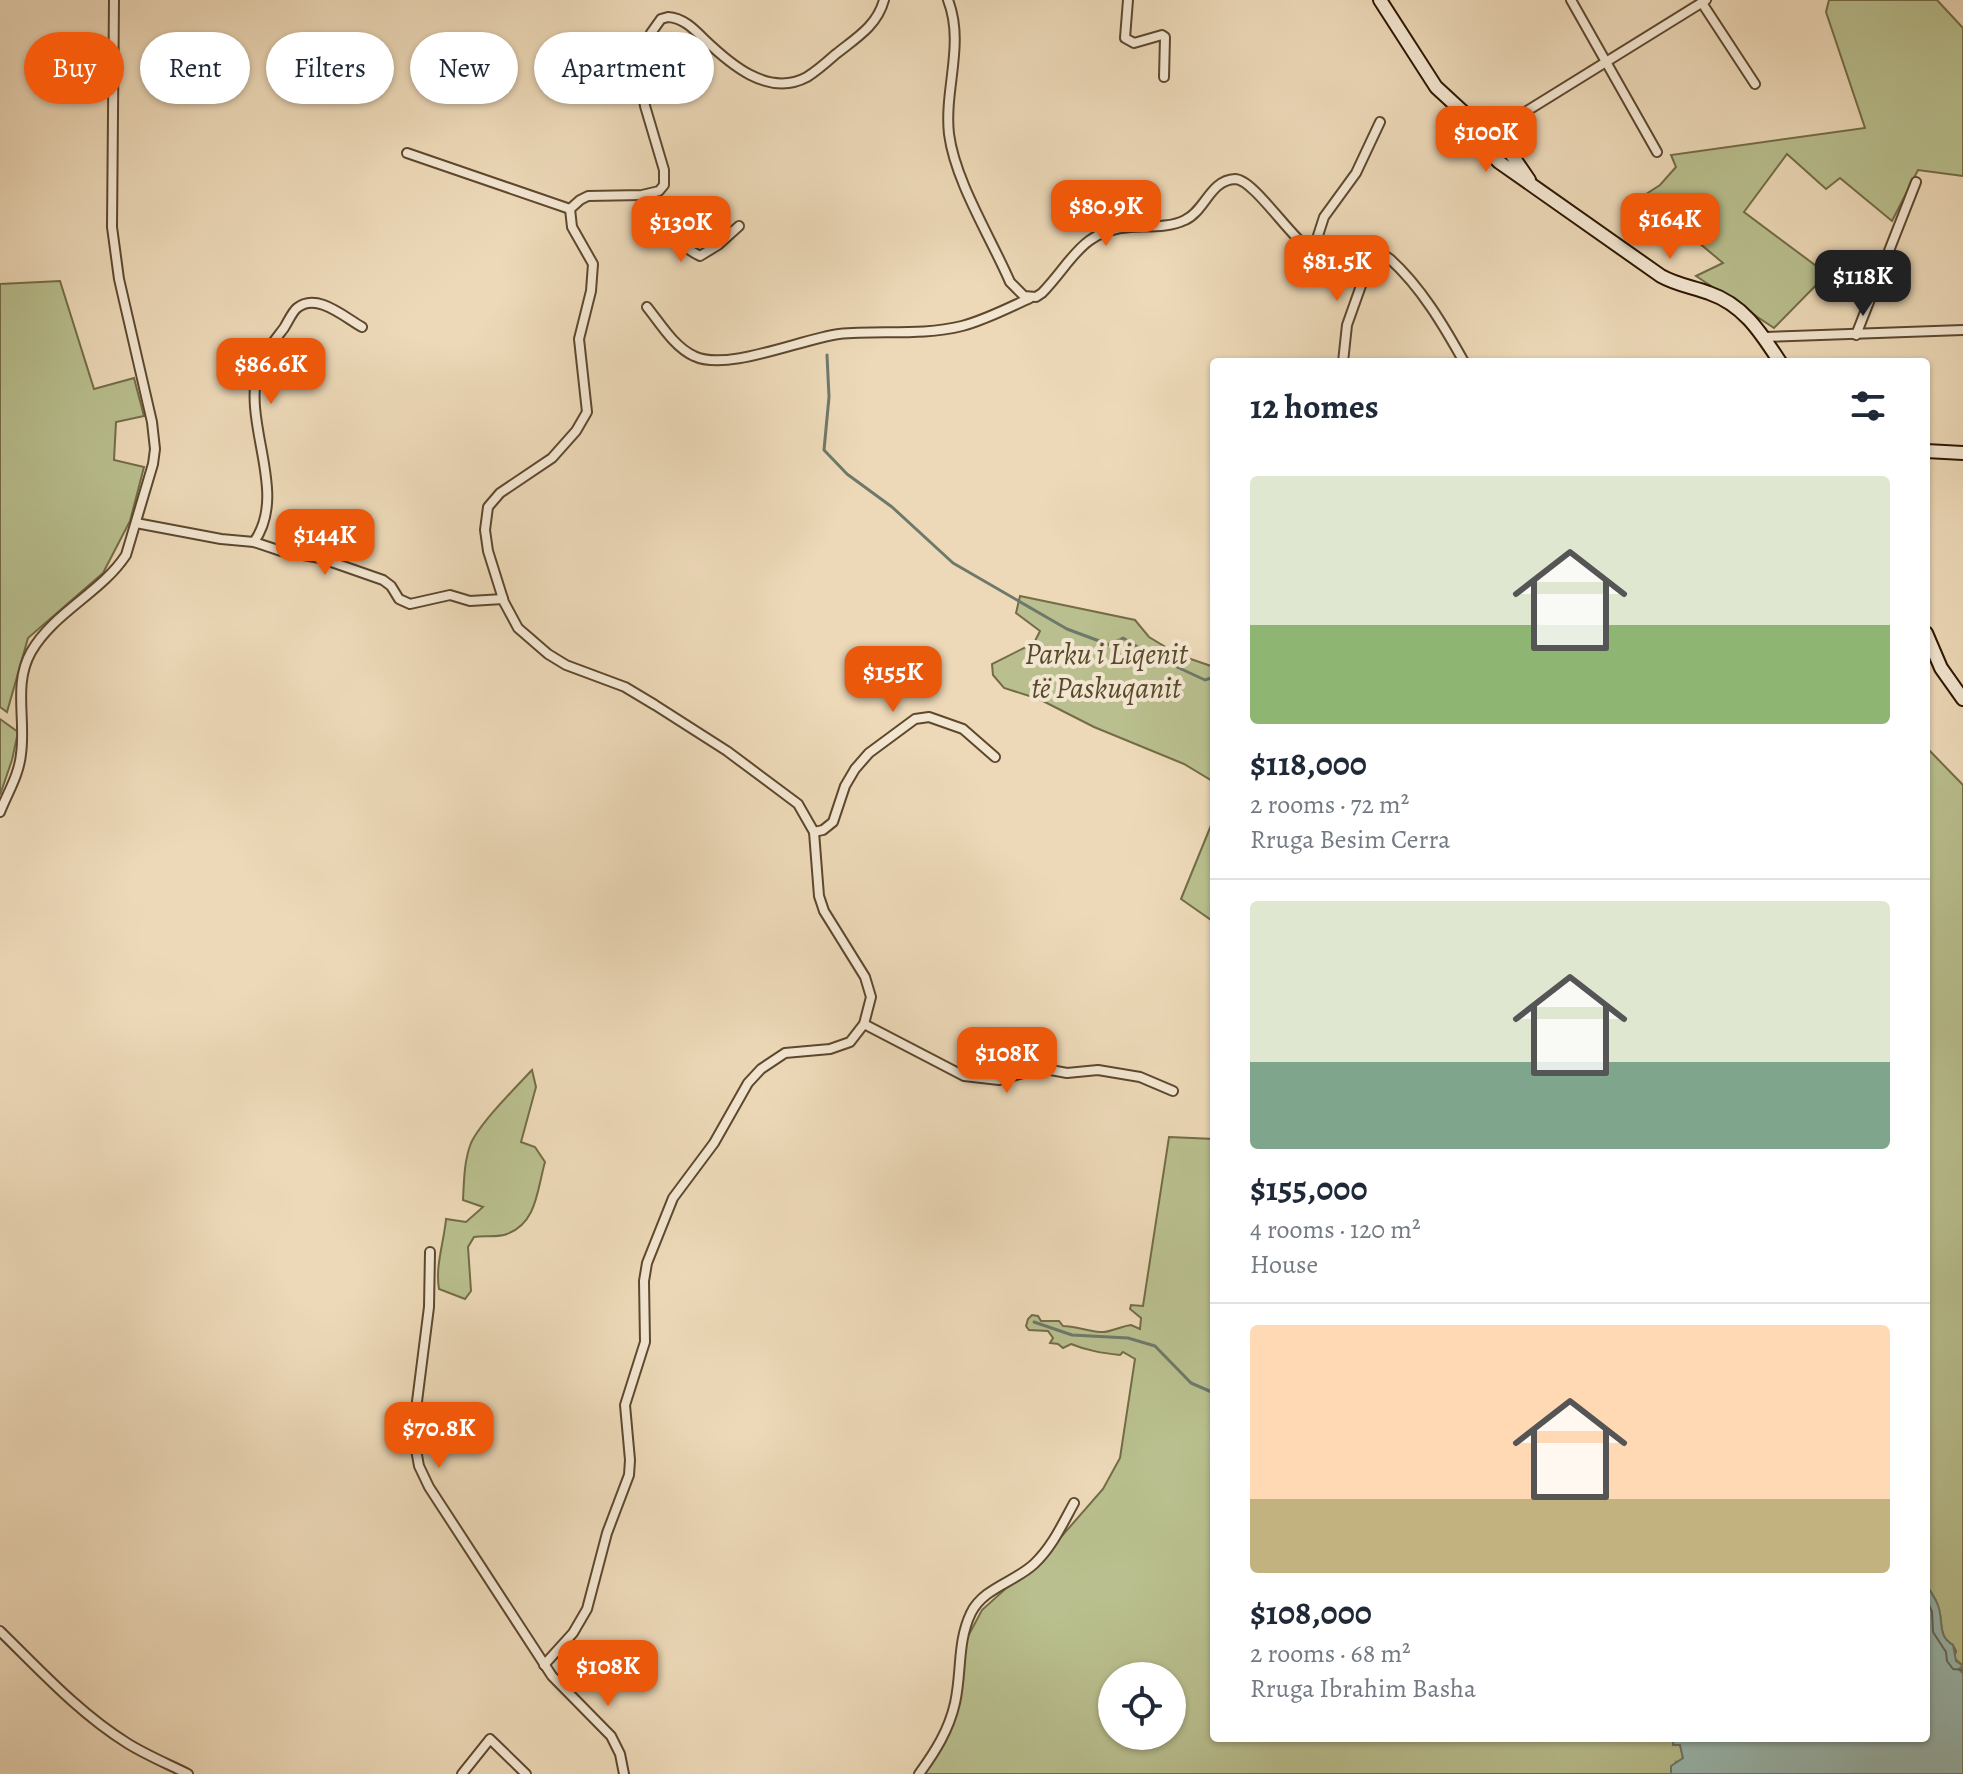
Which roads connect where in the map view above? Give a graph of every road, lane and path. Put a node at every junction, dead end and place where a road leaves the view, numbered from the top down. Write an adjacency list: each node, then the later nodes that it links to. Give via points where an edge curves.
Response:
1 (114, 0): 32 (street, via 114,255 154,436 153,464)
2 (884, 0): 16 (street, via 865,31 809,76 790,82 745,74 682,20 661,19 639,73 666,178)
3 (948, 0): 21 (street, via 955,24 947,117 953,156 1010,282)
4 (1128, 0): 9 (street, via 1125,38 1134,43 1165,37)
5 (1380, 0): 12 (street, via 1436,87)
6 (1571, 0): 8 (street)
7 (1704, 1): 8 (street); 10 (street)
8 (1607, 61): 12 (street); 13 (street)
9 (1164, 77)
10 (1755, 84)
11 (1380, 122): 19 (street, via 1356,173 1324,217)
12 (1488, 135): 26 (street, via 1503,142 1529,181 1661,276 1725,299)
13 (1657, 152)
14 (407, 153): 17 (street)
15 (1916, 182): 25 (street)
16 (652, 193): 17 (street, via 588,196); 18 (street, via 664,224 700,256)
17 (570, 209): 34 (street, via 572,227 593,264 579,339 587,412 552,458 488,507 486,541)
18 (739, 226)
19 (1313, 251): 20 (street); 21 (street, via 1295,238 1250,185 1236,179 1220,184 1185,220 1098,234)
20 (1373, 252): 27 (street, via 1347,325); 28 (street, via 1389,259 1419,292)
21 (1031, 298): 22 (street, via 965,326 837,335 711,360 693,356 676,342)
22 (647, 307)
23 (362, 327): 33 (street, via 317,301 308,302 296,308 259,366 257,432 268,496 267,516)
24 (1963, 330): 25 (street)
25 (1856, 335): 26 (street)
26 (1764, 337): 29 (street)
27 (1343, 358)
28 (1462, 358)
29 (1777, 358)
30 (1930, 451): 31 (street)
31 (1963, 453)
32 (136, 523): 33 (street); 38 (street, via 119,566 31,651 20,697 21,756)
33 (254, 542): 34 (street, via 383,580 404,603 450,595 470,601)
34 (503, 599): 39 (street, via 518,628 548,654 625,687 727,751 798,804)
35 (1930, 642): 36 (street)
36 (1963, 699)
37 (995, 757): 39 (street, via 963,729 929,717 915,719 869,753 845,786 829,828)
38 (0, 812)
39 (814, 832): 40 (street, via 819,896 870,988)
40 (864, 1024): 41 (street, via 964,1076 999,1080 1040,1068 1067,1073 1098,1070 1140,1077); 45 (street, via 840,1046 785,1053 761,1069 673,1198 644,1281 645,1342 625,1405 629,1475 587,1609)
41 (1173, 1091)
42 (430, 1252): 45 (street, via 414,1450 429,1487)
43 (1074, 1503): 50 (street, via 1052,1544 1033,1565 981,1599 972,1611 959,1653 949,1723)
44 (0, 1631): 46 (street, via 104,1727)
45 (544, 1665): 49 (street, via 611,1736)
46 (188, 1774)
47 (462, 1774): 48 (street, via 490,1739)
48 (526, 1774)
49 (624, 1774)
50 (919, 1774)

